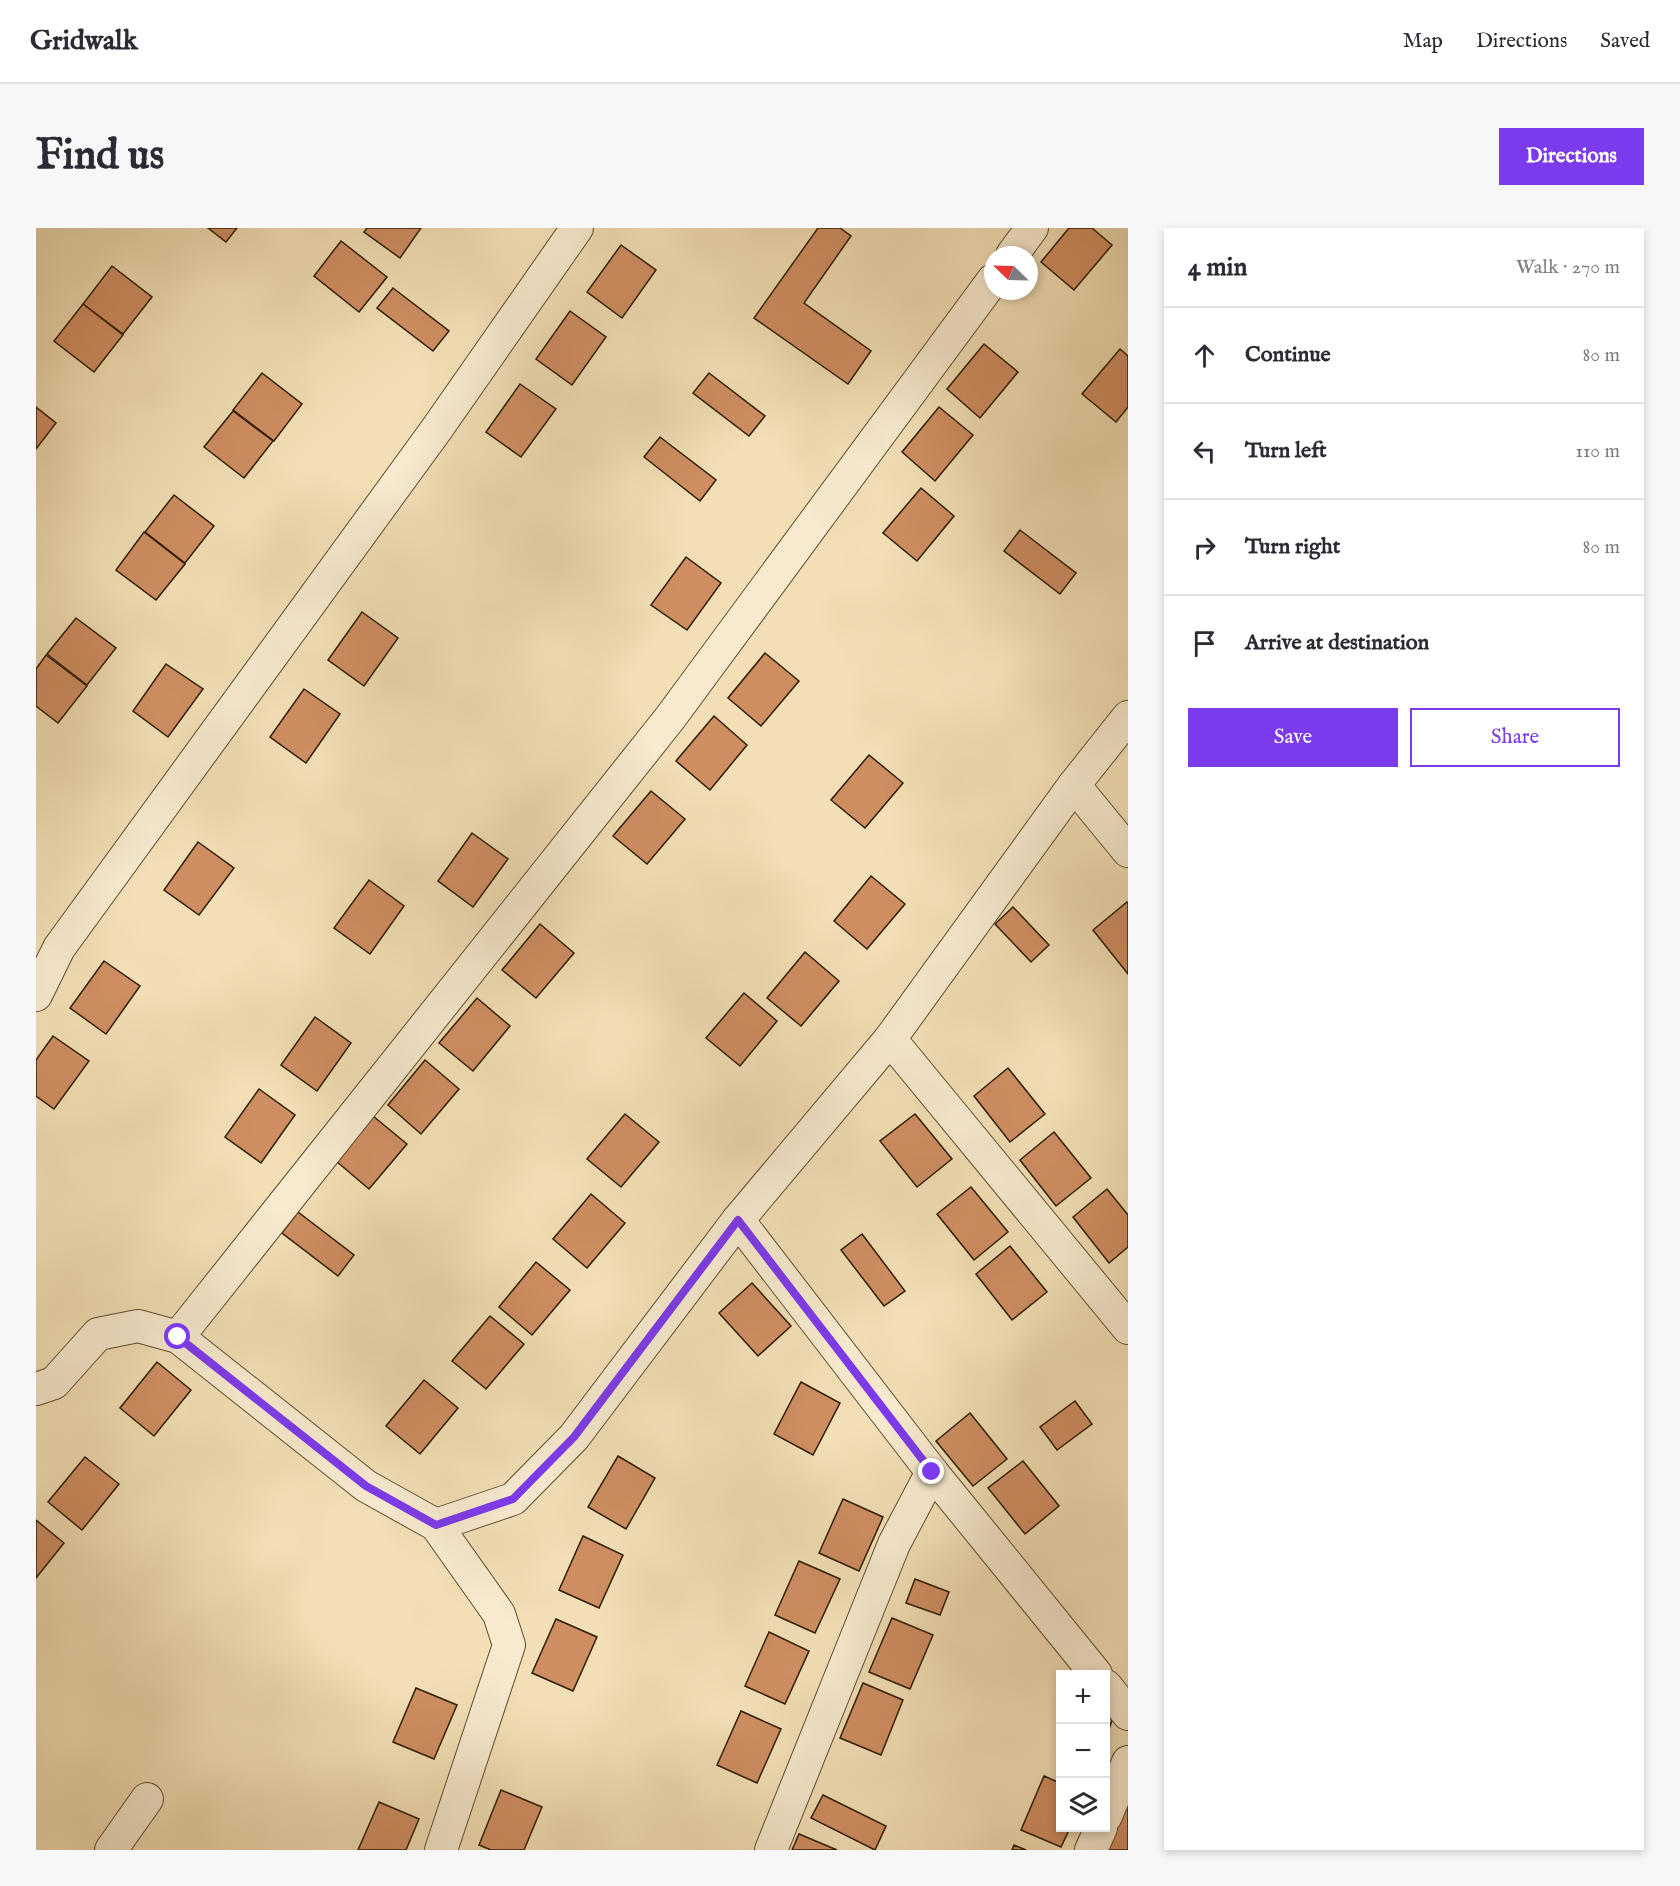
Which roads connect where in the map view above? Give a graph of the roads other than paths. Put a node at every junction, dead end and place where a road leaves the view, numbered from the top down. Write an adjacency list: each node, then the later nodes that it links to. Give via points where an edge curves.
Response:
1 (577, 228): 8 (street, via 436,430 59,948)
2 (1032, 228): 3 (street)
3 (1019, 246)
4 (984, 292): 12 (street, via 670,718)
5 (1128, 717): 6 (street)
6 (1074, 785): 7 (street); 9 (street)
7 (1128, 851)
8 (36, 995)
9 (890, 1039): 10 (street); 11 (street)
10 (738, 1220): 14 (street); 15 (street, via 574,1437 529,1484 513,1499)
11 (1128, 1328)
12 (178, 1337): 13 (street, via 138,1326 98,1335 54,1383); 15 (street, via 366,1486)
13 (36, 1389)
14 (932, 1472): 16 (street); 25 (street, via 894,1544)
15 (436, 1525): 24 (street, via 499,1614 509,1645)
16 (1093, 1670)
17 (1110, 1691): 18 (street)
18 (1128, 1714)
19 (1128, 1762): 21 (street)
20 (147, 1799): 23 (street)
21 (1110, 1806)
22 (1099, 1832): 26 (street)
23 (111, 1850)
24 (441, 1850)
25 (771, 1850)
26 (1092, 1850)

